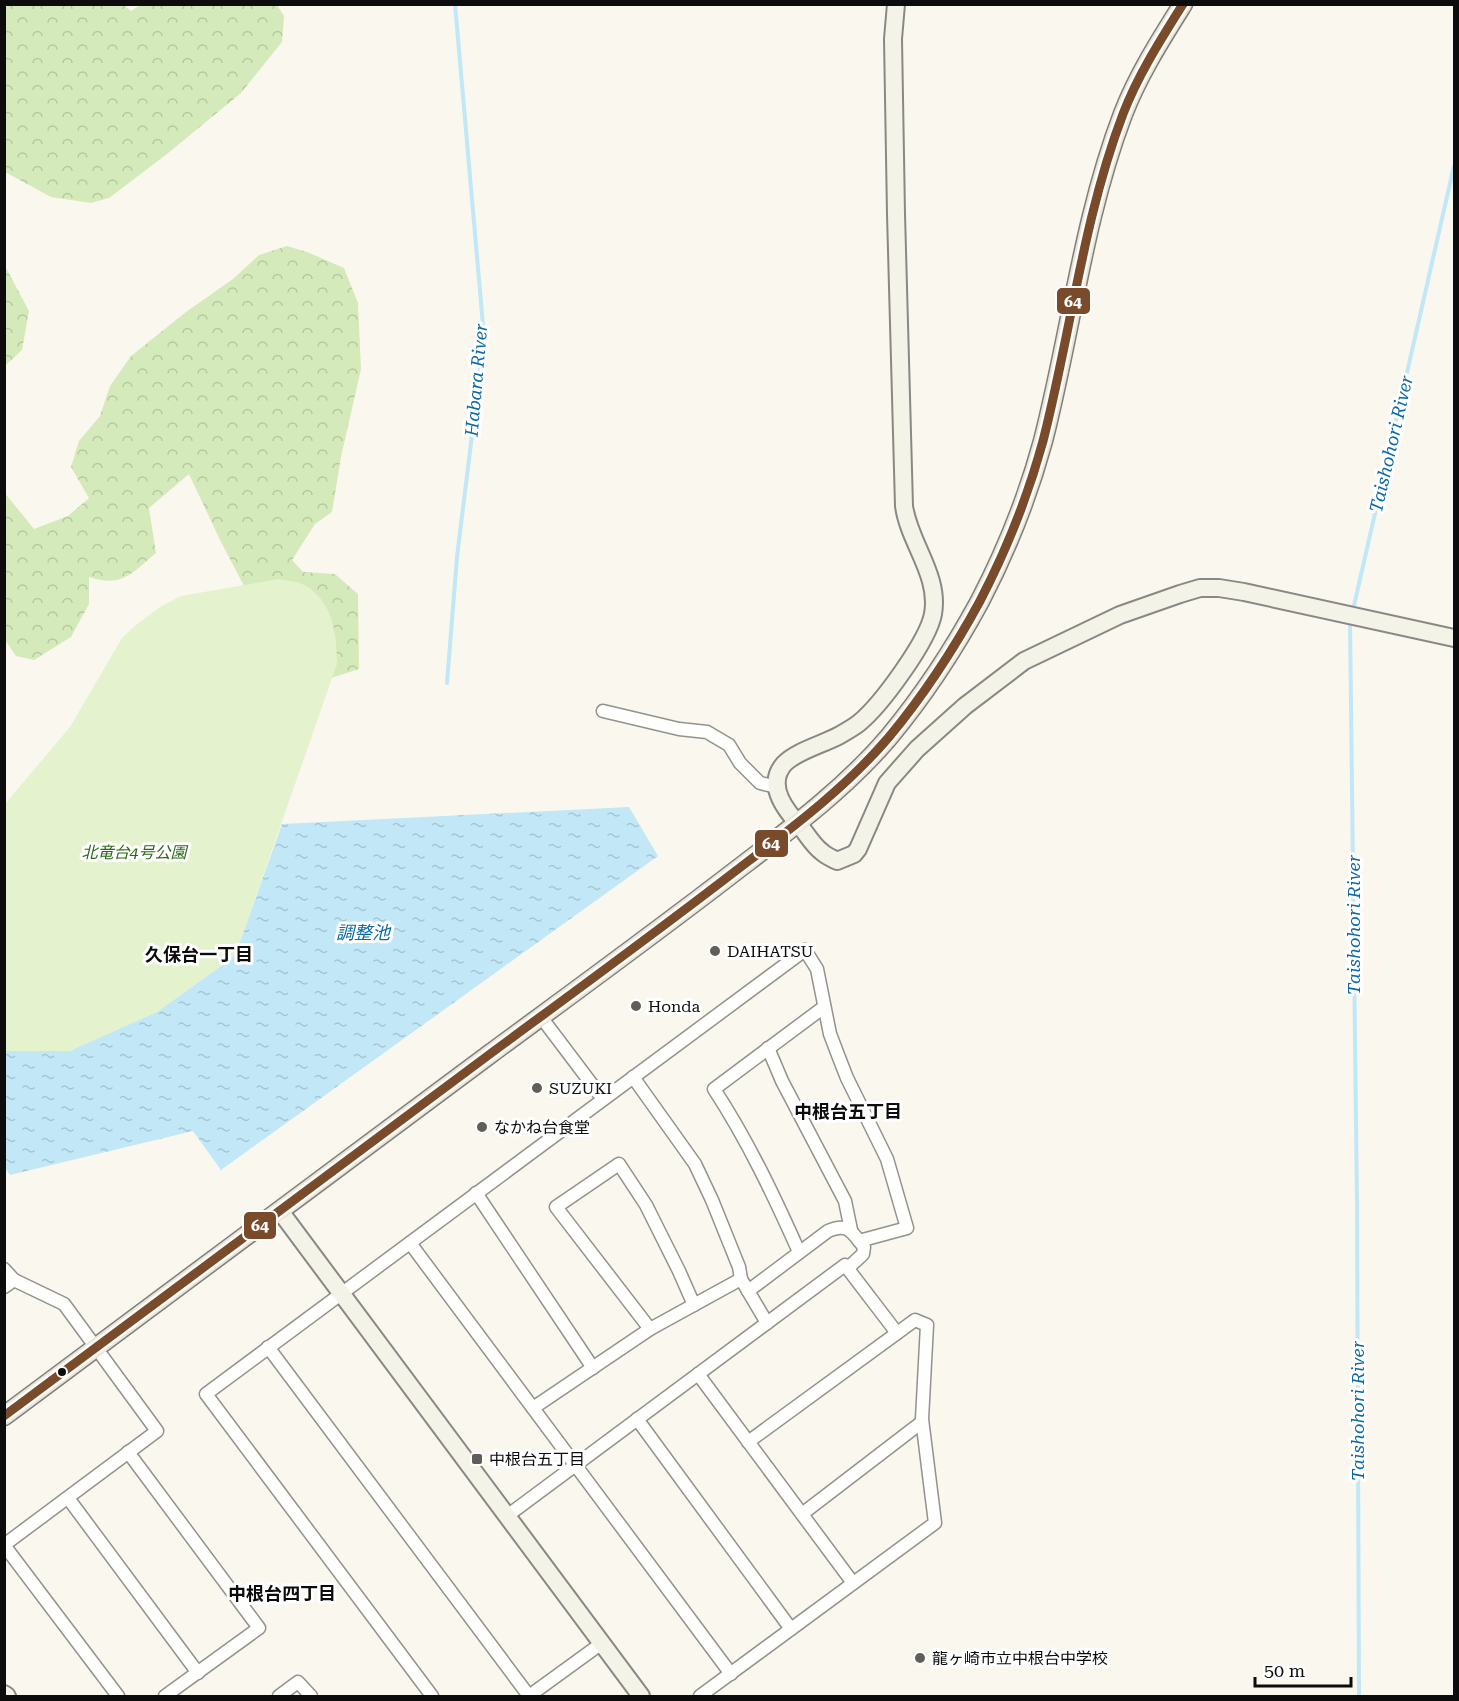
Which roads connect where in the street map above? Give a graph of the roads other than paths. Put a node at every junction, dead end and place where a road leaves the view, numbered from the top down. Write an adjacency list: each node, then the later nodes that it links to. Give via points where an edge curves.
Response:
1 (896, 4): 5 (street, via 893,39 904,506 907,527 931,580 933,614 917,649 861,722 790,759 779,771)
2 (1183, 4): 6 (main road, via 1138,81 1115,136 1088,230 1043,440 1011,534 982,597 950,652 889,737)
3 (1455, 638): 6 (street, via 1244,592 1200,588 1120,615 1024,661 965,706 917,749 887,783 854,854 837,861 822,852)
4 (603, 711): 5 (street, via 707,732 729,745 740,764 760,783)
5 (777, 787): 6 (street)
6 (797, 824): 8 (main road)
7 (824, 1007): 9 (street); 10 (street, via 818,969 805,950); 15 (street, via 847,1078 887,1159 907,1228)
8 (541, 1017): 11 (street); 13 (main road)
9 (768, 1048): 14 (street, via 845,1202); 17 (street, via 714,1089 770,1186)
10 (633, 1077): 11 (street); 20 (street, via 695,1164)
11 (603, 1099): 12 (street)
12 (476, 1193): 16 (street); 30 (street)
13 (280, 1211): 23 (street); 29 (main road)
14 (851, 1230): 15 (street); 17 (street, via 838,1226)
15 (859, 1240): 18 (street, via 863,1254)
16 (410, 1242): 23 (street); 32 (street)
17 (799, 1252): 22 (street)
18 (848, 1268): 25 (street, via 845,1265); 27 (street)
19 (4, 1269): 21 (street)
20 (741, 1279): 22 (street); 24 (street)
21 (10, 1283): 29 (street, via 64,1304)
22 (748, 1291): 25 (street)
23 (342, 1293): 28 (street); 41 (street)
24 (694, 1305): 26 (street); 26 (street, via 646,1204 619,1164 556,1207)
25 (767, 1323): 31 (street)
26 (650, 1329): 30 (street)
27 (897, 1333): 35 (street, via 915,1320 927,1325); 36 (street)
28 (268, 1347): 52 (street, via 206,1394); 53 (street)
29 (96, 1348): 33 (main road); 37 (street, via 157,1431)
30 (593, 1368): 32 (street)
31 (698, 1374): 34 (street); 36 (street)
32 (533, 1408): 38 (street)
33 (4, 1416)
34 (637, 1419): 38 (street); 44 (street)
35 (922, 1422): 40 (street); 43 (street, via 935,1523)
36 (748, 1442): 40 (street)
37 (128, 1452): 39 (street); 46 (street, via 259,1628)
38 (576, 1465): 41 (street); 47 (street)
39 (68, 1497): 42 (street); 46 (street)
40 (802, 1514): 43 (street)
41 (507, 1516): 45 (street)
42 (4, 1545): 48 (street)
43 (853, 1583): 44 (street)
44 (791, 1629): 47 (street)
45 (602, 1643): 53 (street); 54 (street)
46 (198, 1673): 49 (street)
47 (731, 1674): 55 (street)
48 (118, 1696)
49 (165, 1696)
50 (279, 1696): 51 (street, via 298,1682)
51 (310, 1696)
52 (432, 1696)
53 (529, 1696)
54 (641, 1696)
55 (700, 1696)

